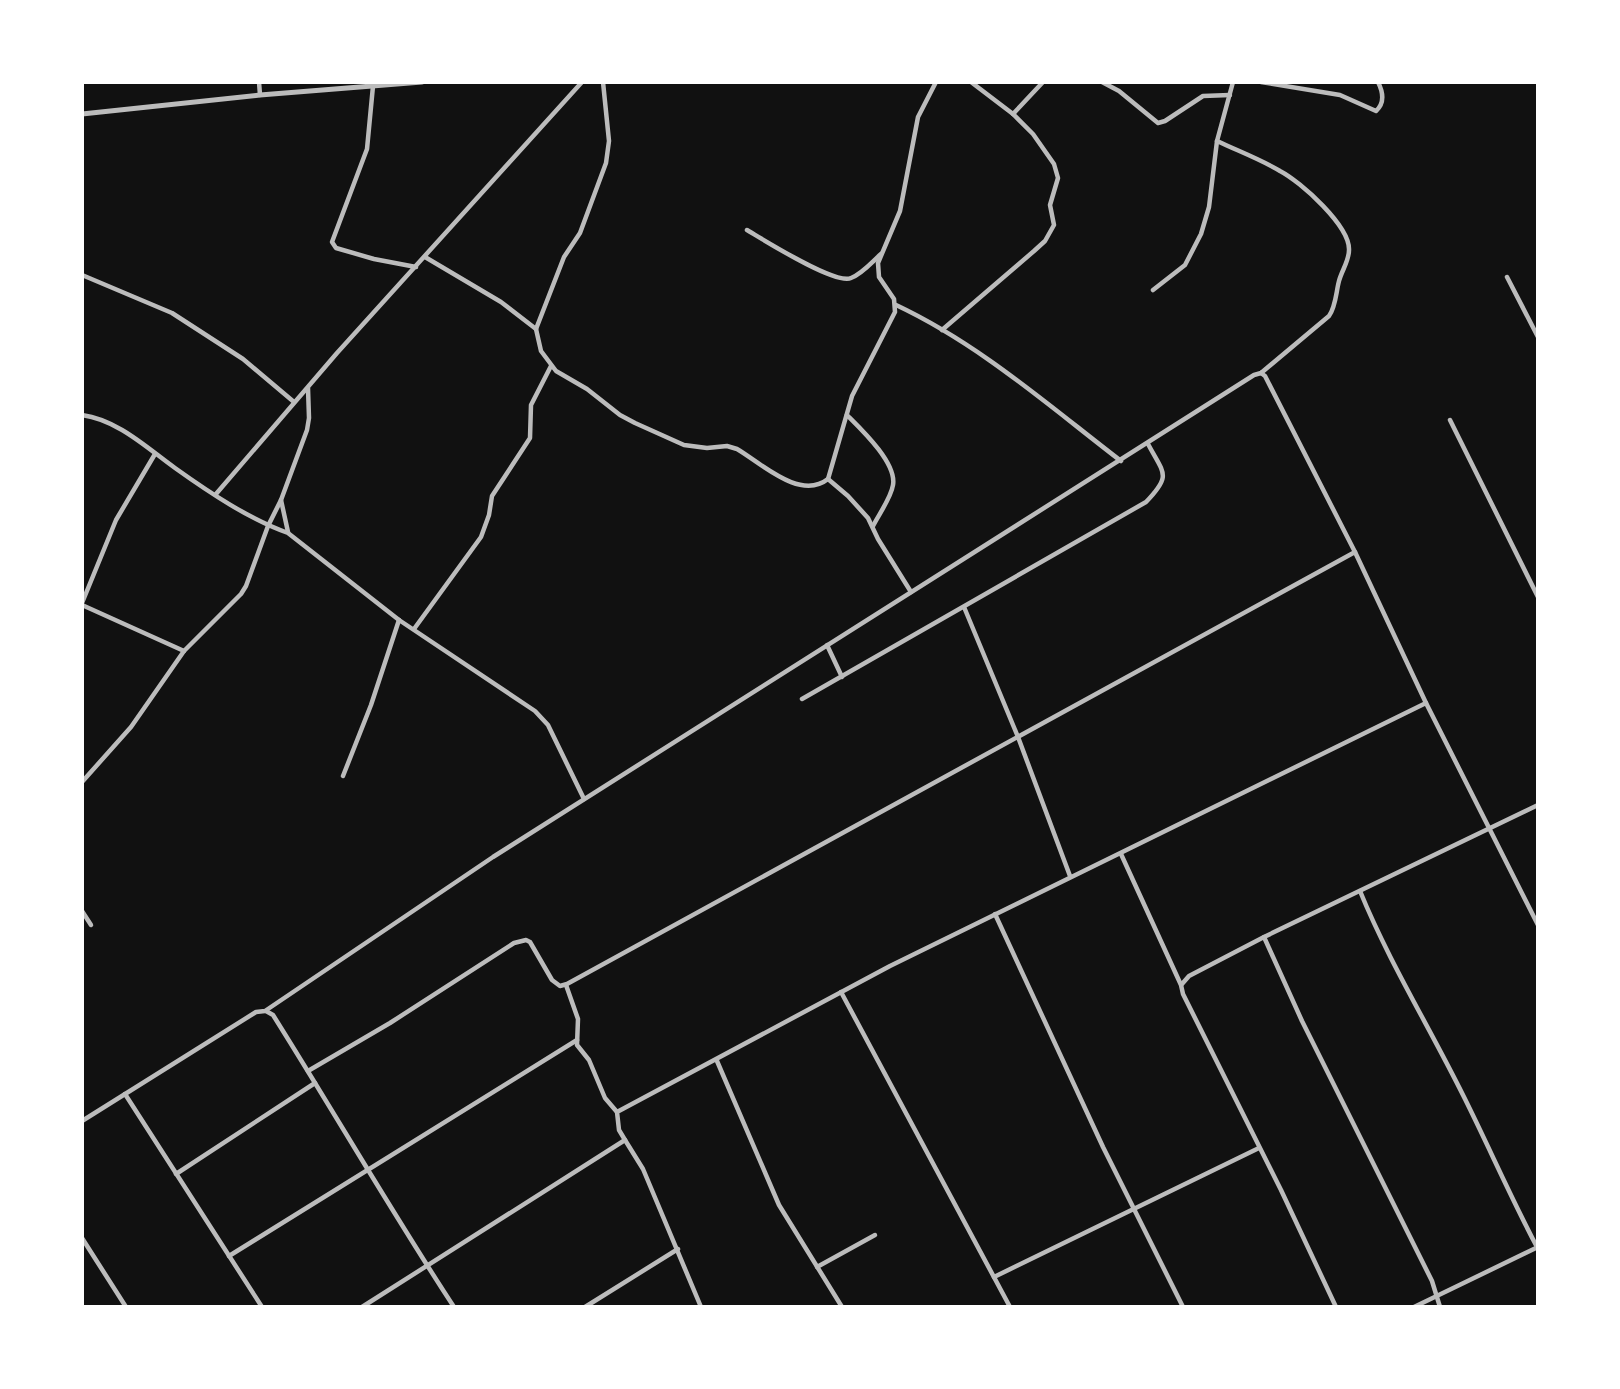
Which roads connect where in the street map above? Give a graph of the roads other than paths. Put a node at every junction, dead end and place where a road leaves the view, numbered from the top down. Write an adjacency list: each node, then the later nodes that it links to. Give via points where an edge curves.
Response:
1 (259, 82): 13 (street)
2 (422, 82): 12 (street)
3 (582, 82): 20 (street)
4 (603, 82): 26 (street, via 609,141 606,163)
5 (936, 82): 19 (street, via 918,117 900,211)
6 (971, 82): 16 (street)
7 (1043, 82): 16 (street)
8 (1102, 82): 14 (street, via 1158,122 1203,96)
9 (1233, 82): 14 (street)
10 (1261, 82): 11 (street, via 1340,95 1376,111 1383,99)
11 (1378, 82)
12 (373, 85): 13 (street); 21 (street, via 366,149 332,242 336,248 361,256)
13 (260, 95): 15 (street)
14 (1230, 95): 17 (street)
15 (82, 114)
16 (1013, 114): 27 (street, via 1058,173 1050,200 1053,230)
17 (1217, 141): 24 (street, via 1209,207 1197,244 1185,265); 30 (street, via 1282,171 1321,205 1348,240 1348,258 1331,314)
18 (747, 230): 19 (street, via 824,274 842,279 853,278)
19 (882, 254): 25 (street, via 879,277)
20 (425, 257): 21 (street); 26 (street, via 501,302)
21 (416, 267): 31 (street)
22 (82, 275): 32 (street, via 172,313 243,359)
23 (1507, 277): 28 (street)
24 (1153, 290)
25 (895, 305): 27 (street); 34 (street)
26 (536, 329): 29 (street, via 541,351)
27 (942, 330): 38 (street)
28 (1538, 337)
29 (551, 366): 39 (street, via 620,415 684,445 737,449 801,485); 51 (street, via 531,405 530,438 492,496 481,537)
30 (1261, 373): 36 (street); 45 (street)
31 (308, 388): 32 (street); 41 (street, via 309,424)
32 (294, 402): 40 (street)
33 (82, 415): 37 (street, via 112,424)
34 (847, 415): 39 (street); 43 (street, via 878,450 894,481)
35 (1450, 420): 47 (street)
36 (1148, 444): 38 (street); 49 (street, via 1164,476 1146,502)
37 (155, 454): 40 (street); 48 (street, via 116,520)
38 (1121, 461): 46 (street)
39 (828, 479): 43 (street, via 862,510)
40 (216, 494): 42 (street)
41 (281, 500): 42 (street); 44 (street)
42 (268, 526): 44 (street); 53 (street, via 241,594)
43 (872, 527): 46 (street)
44 (288, 533): 50 (street)
45 (1354, 552): 56 (street); 57 (street)
46 (911, 592): 52 (street)
47 (1538, 597)
48 (82, 604): 53 (street)
49 (964, 607): 54 (street); 57 (street)
50 (400, 620): 51 (street); 58 (street)
51 (414, 629): 60 (street, via 542,718)
52 (827, 645): 54 (street); 60 (street)
53 (184, 651): 59 (street, via 131,727)
54 (842, 677): 55 (street)
55 (802, 699)
56 (1426, 703): 62 (street); 63 (street)
57 (1018, 737): 64 (street); 71 (street)
58 (343, 776)
59 (82, 782)
60 (584, 799): 74 (street)
61 (1538, 805): 62 (street)
62 (1490, 828): 65 (street); 69 (street)
63 (1121, 854): 64 (street); 72 (street)
64 (1070, 876): 67 (street)
65 (1360, 891): 70 (street); 89 (street)
66 (82, 911): 68 (street)
67 (995, 914): 73 (street); 86 (street)
68 (91, 925)
69 (1538, 925)
70 (1264, 937): 72 (street, via 1189,976); 95 (street)
71 (566, 985): 75 (street, via 578,1019); 77 (street, via 556,984 535,948 520,941)
72 (1181, 985): 83 (street)
73 (841, 992): 76 (street); 94 (street)
74 (265, 1011): 77 (street, via 273,1015); 79 (street, via 256,1012)
75 (577, 1040): 80 (street, via 605,1098); 84 (street)
76 (717, 1060): 80 (street); 93 (street, via 779,1205)
77 (308, 1071): 78 (street)
78 (315, 1083): 84 (street); 85 (street)
79 (125, 1094): 81 (street); 85 (street)
80 (617, 1112): 82 (street)
81 (82, 1121)
82 (625, 1140): 90 (street, via 643,1169); 92 (street)
83 (1259, 1148): 86 (street); 105 (street)
84 (368, 1168): 91 (street); 92 (street)
85 (176, 1174): 91 (street)
86 (1134, 1209): 94 (street); 104 (street)
87 (876, 1235): 93 (street)
88 (82, 1238): 96 (street)
89 (1537, 1247): 95 (street)
90 (678, 1250): 100 (street); 101 (street)
91 (229, 1256): 97 (street)
92 (426, 1265): 98 (street); 99 (street)
93 (817, 1267): 102 (street)
94 (994, 1277): 103 (street)
95 (1436, 1295): 106 (street); 107 (street)
96 (126, 1307)
97 (262, 1307)
98 (362, 1307)
99 (454, 1307)
100 (585, 1307)
101 (701, 1307)
102 (842, 1307)
103 (1010, 1307)
104 (1183, 1307)
105 (1336, 1307)
106 (1414, 1307)
107 (1440, 1307)

